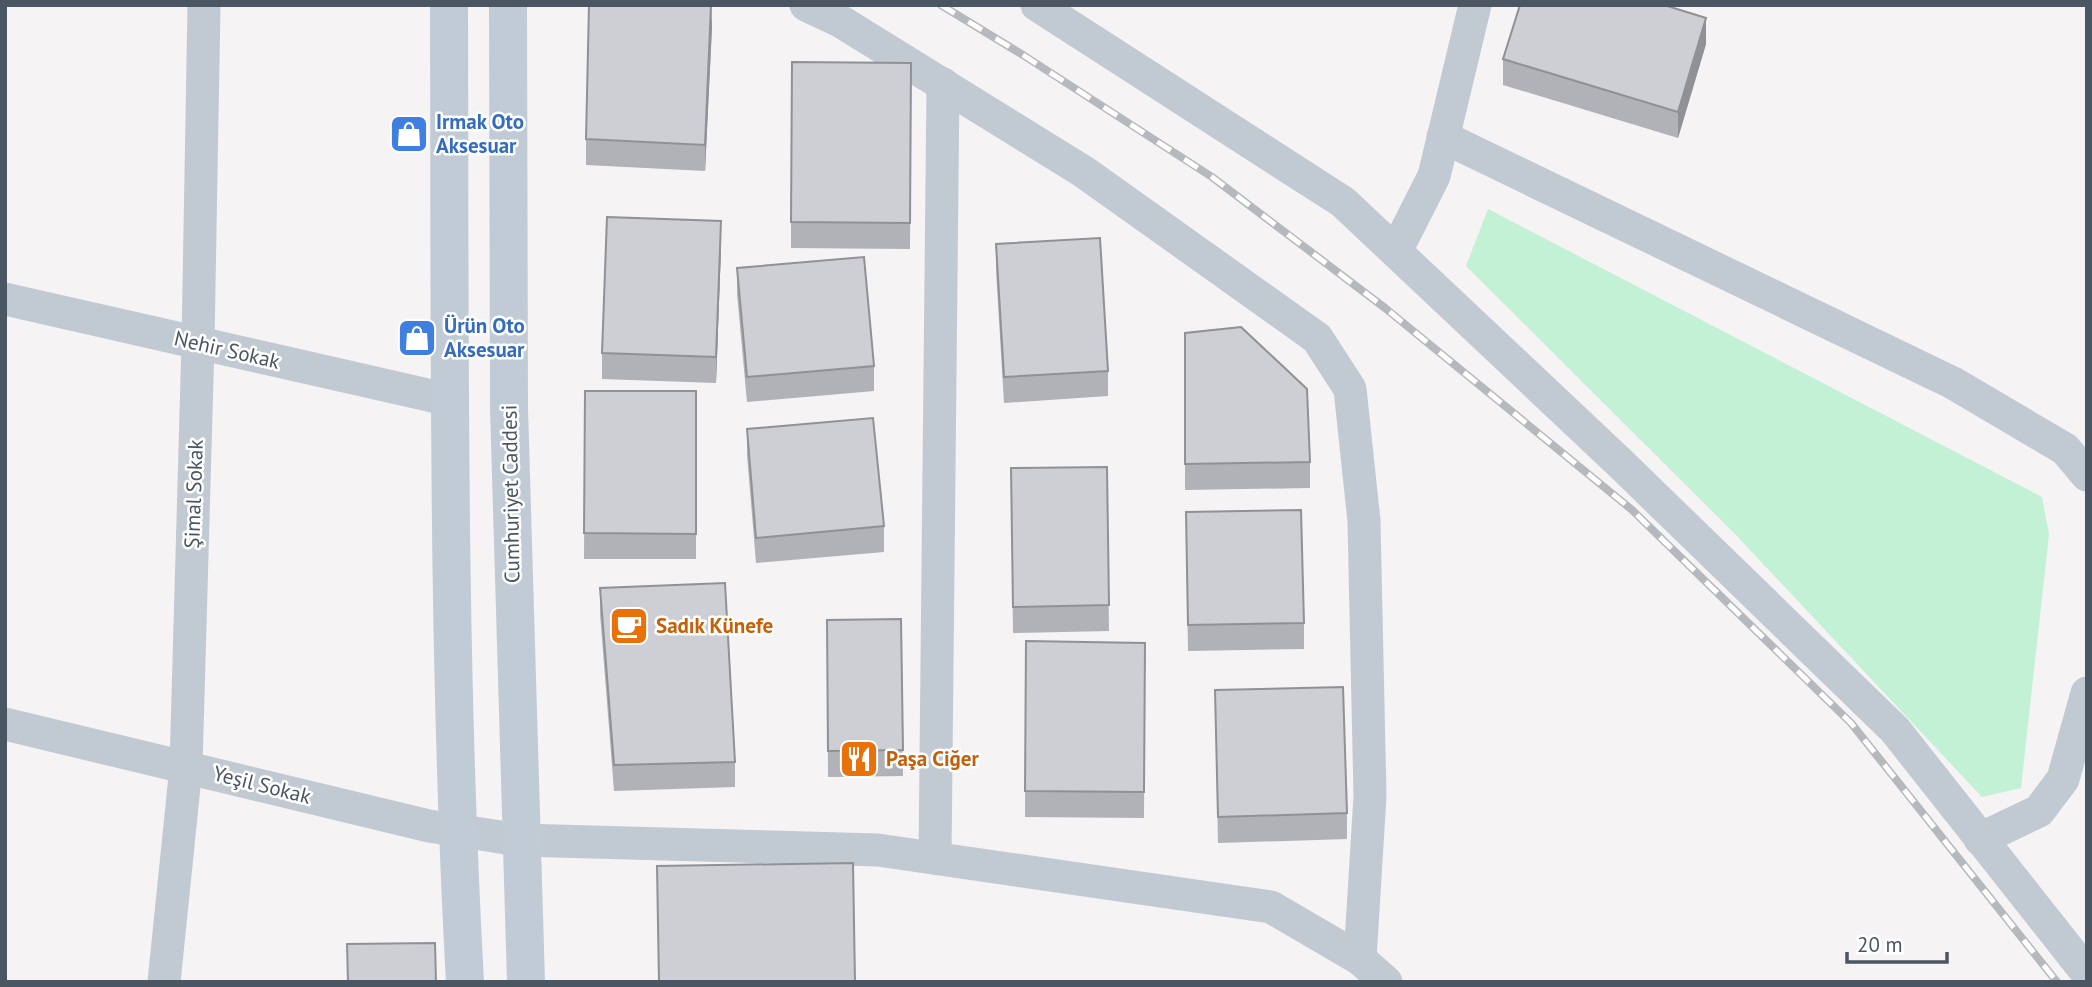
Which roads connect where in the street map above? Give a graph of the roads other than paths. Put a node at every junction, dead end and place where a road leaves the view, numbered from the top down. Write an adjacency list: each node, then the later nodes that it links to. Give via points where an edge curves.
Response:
1 (204, 5): 11 (street, Şimal Sokak)
2 (449, 5): 12 (main road)
3 (508, 5): 19 (main road, Cumhuriyet Caddesi, via 509,408)
4 (806, 5): 7 (street)
5 (1037, 5): 9 (street, via 1343,202)
6 (1475, 5): 8 (street)
7 (943, 84): 20 (street); 21 (street, via 1084,172 1317,338 1350,390 1364,521 1370,782)
8 (1443, 137): 9 (street, via 1434,176); 13 (street, via 1953,383 2065,449)
9 (1396, 251): 18 (street, via 1895,730)
10 (5, 299): 11 (street, Nehir Sokak)
11 (198, 343): 12 (street, Nehir Sokak); 16 (street, Şimal Sokak)
12 (450, 400): 17 (main road)
13 (2087, 475)
14 (2087, 693): 18 (street, via 2063,779 2039,810)
15 (5, 724): 16 (street, Yeşil Sokak)
16 (186, 767): 17 (street, Yeşil Sokak); 23 (street, Şimal Sokak)
17 (457, 830): 19 (street, Yeşil Sokak); 24 (main road)
18 (1980, 839): 22 (street)
19 (520, 840): 20 (street, Yeşil Sokak, via 878,849); 25 (main road, Cumhuriyet Caddesi)
20 (935, 858): 21 (street, Yeşil Sokak, via 1271,907)
21 (1360, 959): 26 (street, Yeşil Sokak)
22 (2087, 973)
23 (164, 982)
24 (465, 982)
25 (526, 982)
26 (1386, 982)

